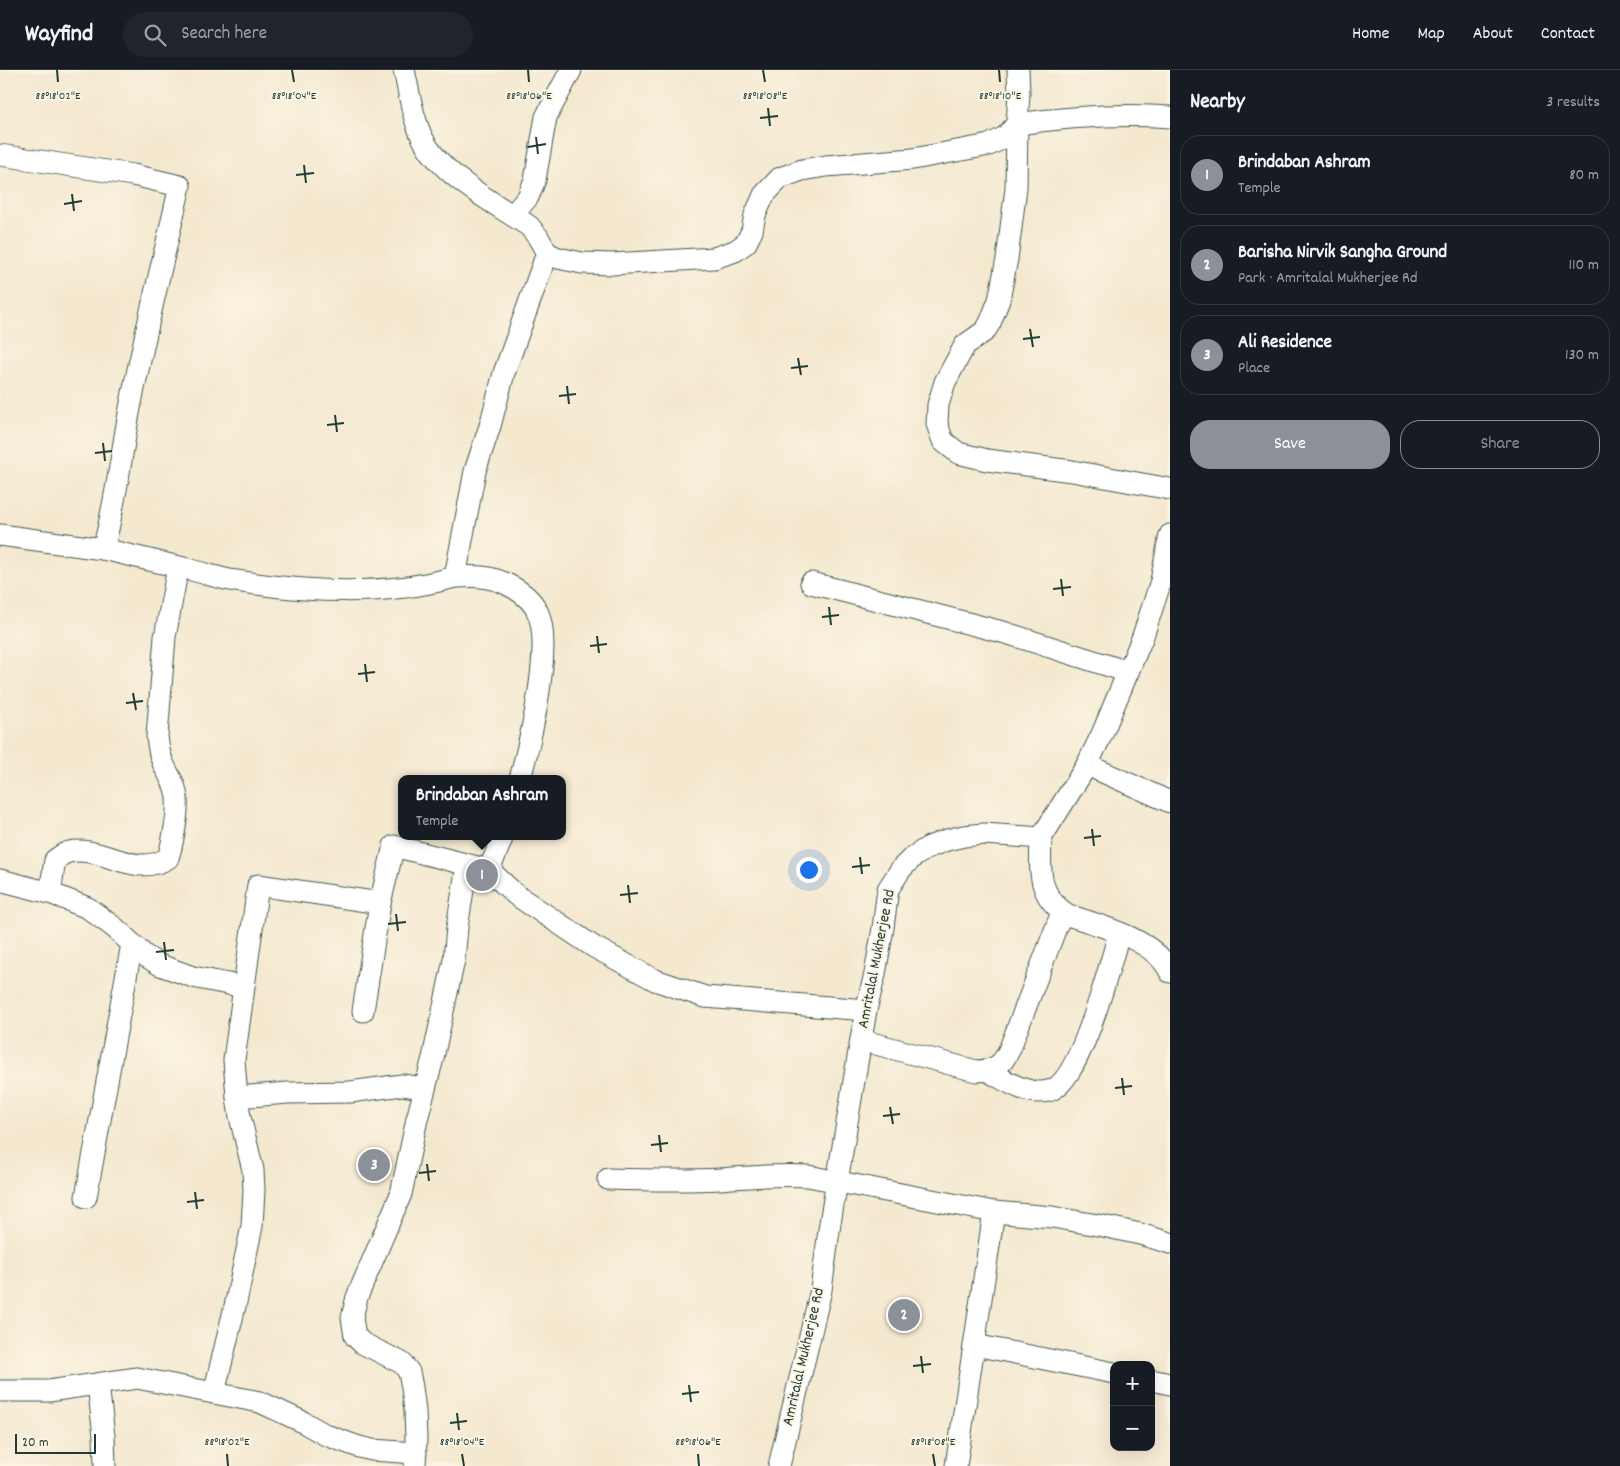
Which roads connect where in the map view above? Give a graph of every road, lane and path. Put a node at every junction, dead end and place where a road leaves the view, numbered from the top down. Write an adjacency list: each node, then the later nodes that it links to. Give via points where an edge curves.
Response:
1 (404, 70): 7 (street, via 412,110 422,137 434,156 448,171)
2 (571, 70): 7 (street, via 546,117 536,180 528,197)
3 (1018, 70): 5 (street)
4 (1170, 117): 5 (street, via 1075,116)
5 (1017, 124): 8 (street, via 1005,137 989,145 913,159 826,166 780,178 764,195 746,244 714,258 612,264 582,263); 9 (street, via 1016,188 999,300 985,331 965,345 945,382 938,405 937,424 943,441 958,453 987,460)
6 (0, 155): 12 (street, via 134,175 180,186 141,357)
7 (513, 215): 8 (street, via 529,226)
8 (546, 253): 14 (street, via 475,471)
9 (1170, 489)
10 (0, 535): 12 (street)
11 (1170, 535): 16 (street, via 1161,580)
12 (103, 549): 13 (street)
13 (178, 567): 14 (street, via 235,581 336,590 420,586); 25 (street, via 165,637 157,736 158,751 177,793 173,842 168,858 159,864 142,866 84,851 67,852 55,860)
14 (455, 577): 18 (street, via 482,577 511,586 526,596 538,612 543,635 542,672)
15 (811, 583): 16 (street, via 1006,633)
16 (1128, 672): 17 (street)
17 (1087, 765): 19 (street); 20 (street)
18 (521, 775)
19 (1170, 802)
20 (1041, 838): 27 (street, via 1042,881 1048,898); 32 (street, Amritalal Mukherjee Rd, via 984,834 964,836 929,847 900,869 888,889 877,965)
21 (501, 840): 23 (street)
22 (467, 865): 23 (street); 26 (street, via 394,846); 36 (street, via 454,960)
23 (489, 870): 32 (street, via 516,895 594,947 655,980 705,997)
24 (0, 880): 25 (street)
25 (50, 892): 29 (street, via 88,908)
26 (380, 903): 31 (street, via 258,885); 33 (street)
27 (1062, 912): 28 (street); 35 (street, via 1010,1048 998,1066)
28 (1119, 934): 30 (street, via 1158,955); 35 (street, via 1093,1020 1058,1088 1042,1093 1031,1091)
29 (132, 944): 31 (street, via 160,965 194,977); 40 (street)
30 (1170, 972)
31 (243, 987): 37 (street, via 234,1060)
32 (866, 1010): 34 (street, Amritalal Mukherjee Rd)
33 (362, 1011)
34 (861, 1040): 35 (street, via 976,1071); 39 (street, Amritalal Mukherjee Rd)
35 (988, 1070)
36 (425, 1088): 37 (street, via 402,1085 350,1092); 50 (street, via 401,1194 357,1297 352,1318 355,1336 362,1343 402,1364 408,1372 412,1387)
37 (236, 1097): 49 (street, via 253,1170 252,1226)
38 (608, 1179): 39 (street, via 673,1181 788,1174)
39 (837, 1182): 41 (street); 52 (street, Amritalal Mukherjee Rd, via 820,1290)
40 (86, 1197)
41 (994, 1212): 42 (street, via 1060,1218); 43 (street)
42 (1170, 1243)
43 (975, 1345): 44 (street); 53 (street)
44 (1110, 1372)
45 (1155, 1381): 47 (street)
46 (98, 1384): 48 (street, via 48,1391); 49 (street, via 137,1378); 51 (street)
47 (1170, 1384)
48 (0, 1391)
49 (214, 1393): 50 (street, via 260,1402 326,1435 359,1447)
50 (416, 1460)
51 (105, 1466)
52 (779, 1466)
53 (956, 1466)

